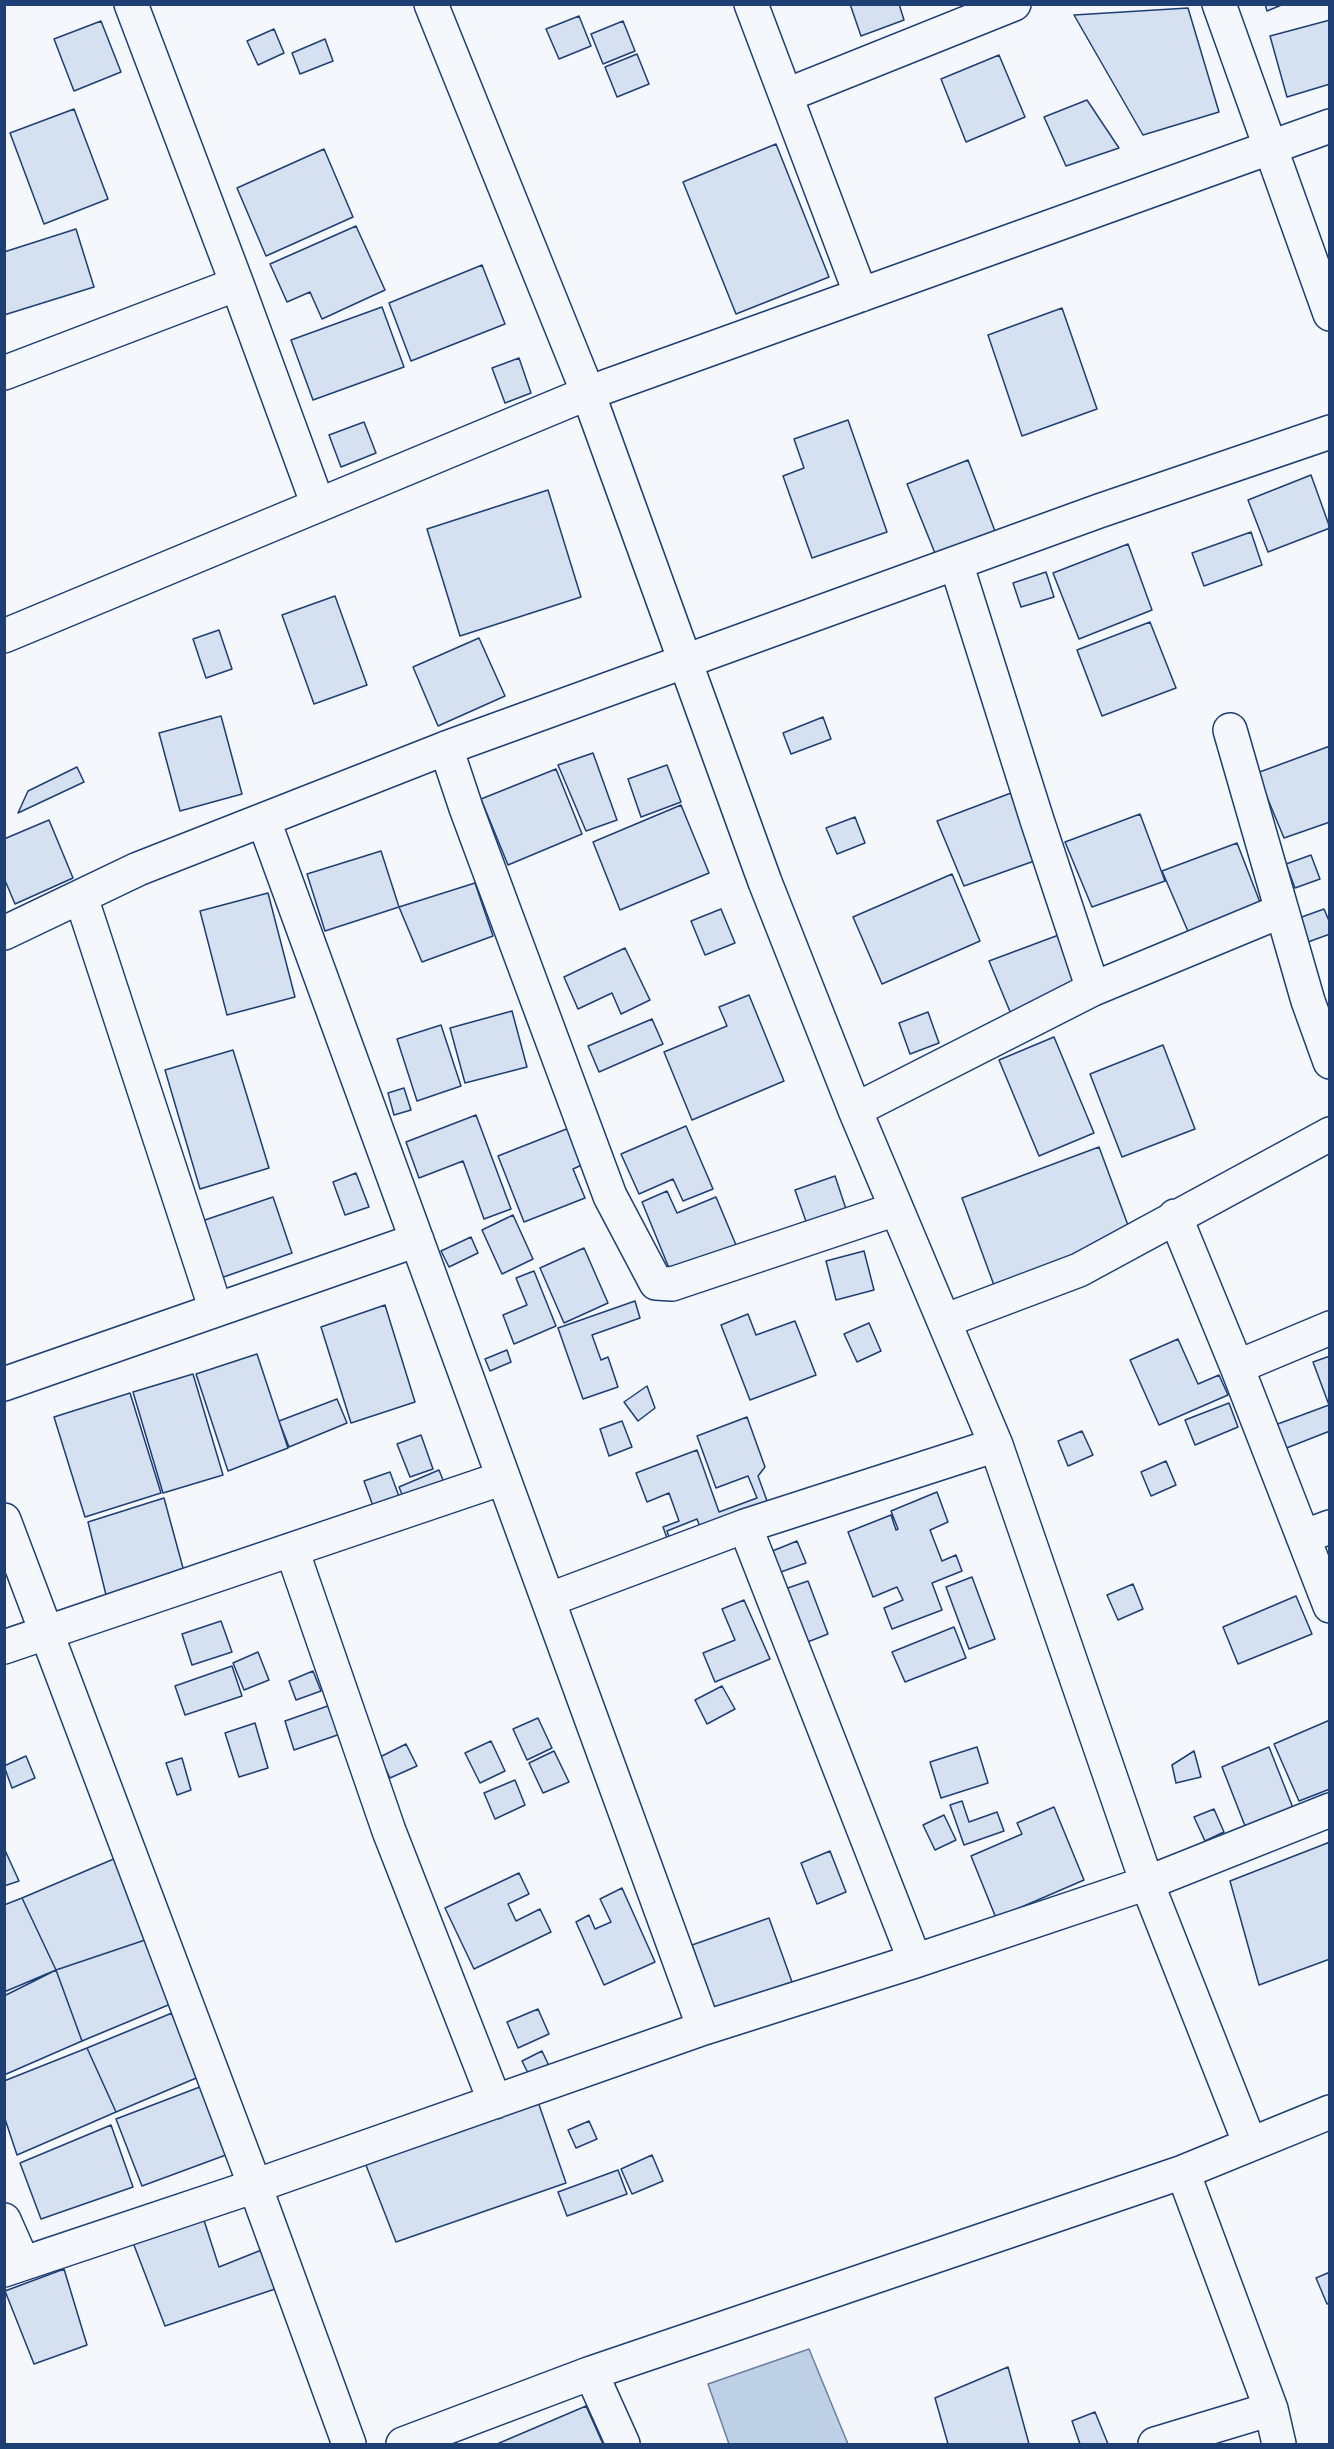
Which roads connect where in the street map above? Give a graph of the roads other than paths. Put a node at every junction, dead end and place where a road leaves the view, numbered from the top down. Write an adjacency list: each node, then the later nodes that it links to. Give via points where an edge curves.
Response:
1 (131, 4): 9 (street)
2 (431, 4): 13 (street)
3 (752, 4): 6 (street)
4 (1014, 4): 6 (street)
5 (1219, 4): 8 (street)
6 (787, 95): 10 (street)
7 (1329, 126): 8 (street)
8 (1271, 147): 10 (street); 11 (street)
9 (237, 284): 12 (street); 15 (street)
10 (861, 294): 13 (street)
11 (1329, 314)
12 (4, 373)
13 (588, 393): 15 (street); 18 (street)
14 (1327, 440): 16 (street)
15 (318, 505): 17 (street)
16 (956, 563): 18 (street); 25 (street)
17 (4, 636)
18 (685, 662): 20 (street); 27 (street, via 765,882)
19 (1230, 730): 23 (street)
20 (446, 748): 21 (street); 29 (street, via 610,1196 656,1283 672,1284)
21 (264, 821): 22 (street, via 138,869); 31 (street)
22 (81, 897): 24 (street); 32 (street)
23 (1281, 911): 25 (street); 26 (street)
24 (4, 933)
25 (1093, 989): 27 (street)
26 (1329, 1062)
27 (855, 1110): 29 (street)
28 (1329, 1134): 30 (street)
29 (896, 1209): 33 (street)
30 (1175, 1216): 33 (street, via 1079,1270); 35 (street)
31 (417, 1240): 32 (street); 38 (street)
32 (216, 1310): 36 (street)
33 (944, 1321): 37 (street)
34 (1329, 1328): 35 (street)
35 (1237, 1367): 41 (street)
36 (4, 1384)
37 (996, 1445): 40 (street); 48 (street)
38 (504, 1478): 42 (street); 43 (street)
39 (4, 1520): 45 (street)
40 (745, 1526): 43 (street); 49 (street)
41 (1316, 1532): 44 (street)
42 (292, 1550): 45 (street); 51 (street, via 389,1831)
43 (548, 1599): 50 (street)
44 (1329, 1606)
45 (47, 1633): 46 (street); 55 (street)
46 (4, 1647)
47 (1329, 1810): 48 (street)
48 (1147, 1883): 49 (street); 53 (street)
49 (915, 1961): 50 (street)
50 (704, 2028): 51 (street)
51 (495, 2102): 55 (street)
52 (1329, 2112): 53 (street)
53 (1250, 2144): 54 (street)
54 (1183, 2172): 58 (street); 59 (street)
55 (255, 2186): 57 (street); 60 (street)
56 (4, 2220): 57 (street)
57 (14, 2266)
58 (591, 2373): 61 (street); 62 (street)
59 (1272, 2409): 63 (street); 64 (street)
60 (349, 2445)
61 (403, 2445)
62 (623, 2445)
63 (1155, 2445)
64 (1279, 2445)

